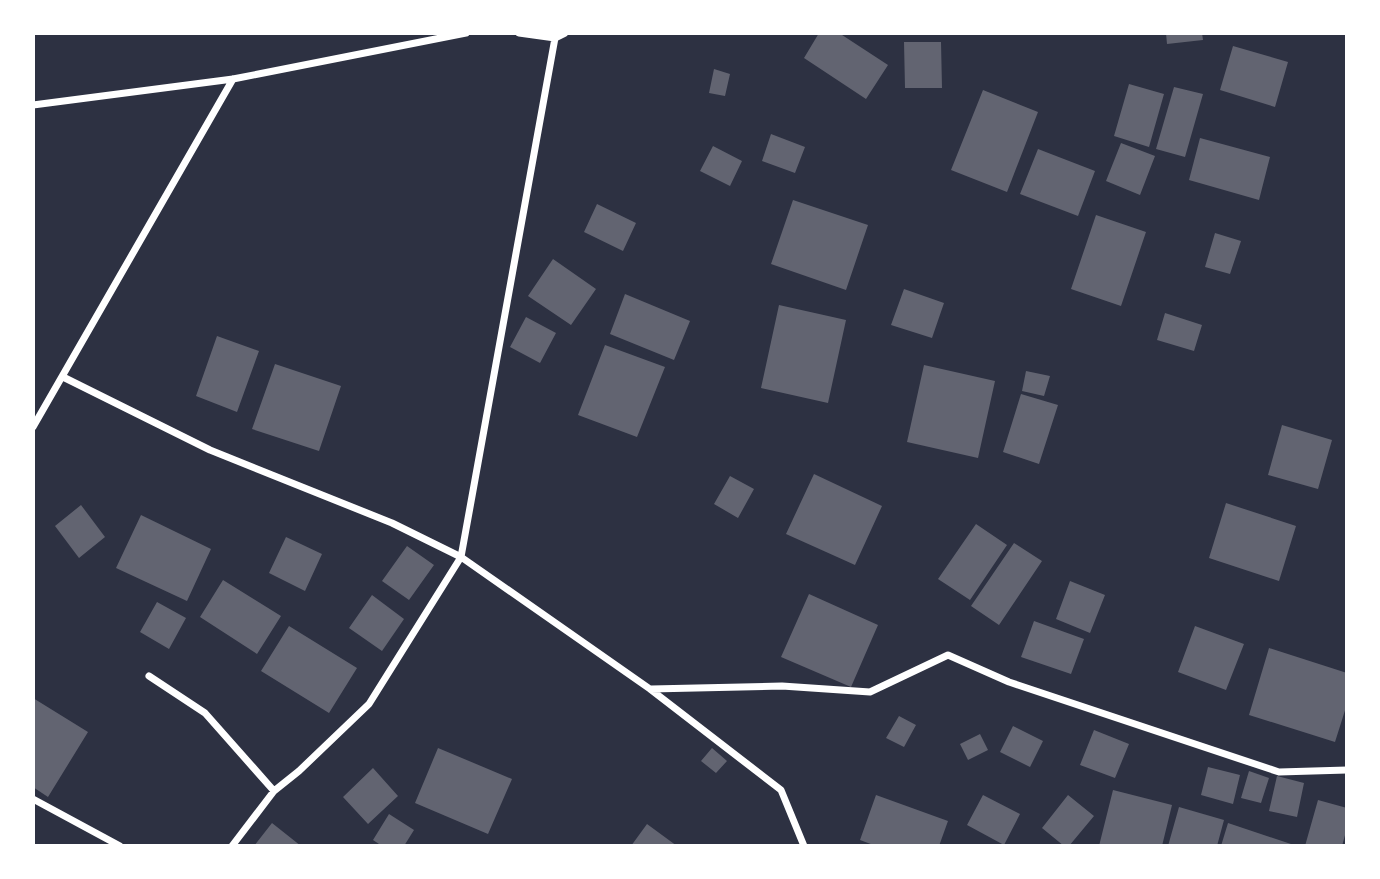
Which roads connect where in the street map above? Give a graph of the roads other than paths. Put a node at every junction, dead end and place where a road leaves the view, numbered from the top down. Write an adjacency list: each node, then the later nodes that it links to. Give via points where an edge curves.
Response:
1 (467, 33): 5 (street)
2 (519, 33): 4 (street)
3 (565, 33): 4 (street)
4 (555, 38): 9 (street)
5 (233, 79): 6 (street); 7 (street)
6 (33, 105)
7 (63, 377): 8 (street); 9 (street, via 210,450 392,523)
8 (33, 427)
9 (461, 557): 11 (street); 13 (street, via 369,704)
10 (149, 676): 13 (street, via 205,713)
11 (650, 689): 12 (street, via 782,686 870,692 948,655 1009,682 1279,772); 17 (street, via 781,790)
12 (1347, 769)
13 (274, 791): 16 (street)
14 (33, 799): 15 (street)
15 (120, 846)
16 (232, 846)
17 (804, 846)

